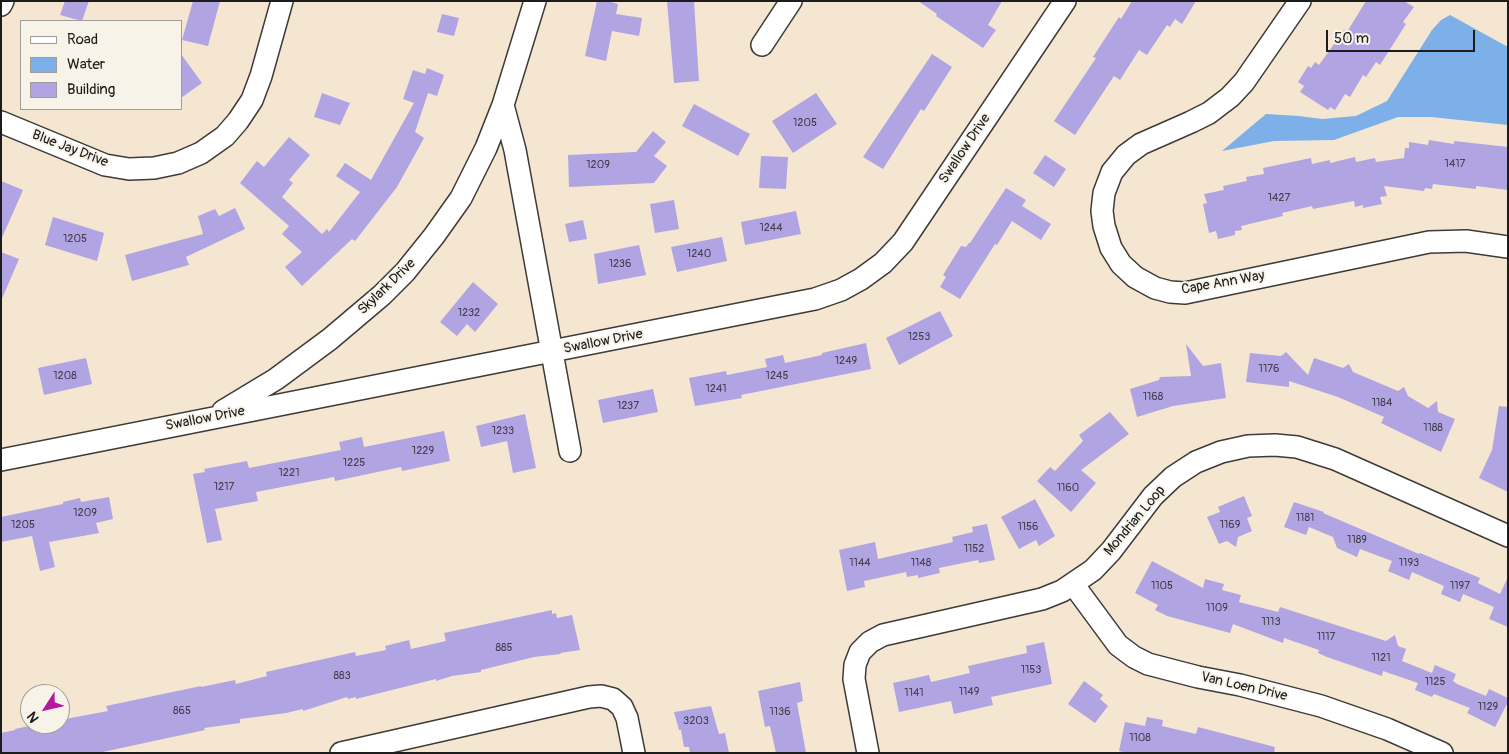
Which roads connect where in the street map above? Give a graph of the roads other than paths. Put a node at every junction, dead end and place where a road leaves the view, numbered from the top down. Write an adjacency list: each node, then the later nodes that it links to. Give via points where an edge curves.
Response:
1 (3, 1): 7 (street)
2 (282, 1): 10 (street, Blue Jay Drive, via 252,100 225,136 178,163 129,169 105,165)
3 (535, 1): 9 (street, Skylark Drive)
4 (791, 1): 8 (street)
5 (1065, 1): 12 (street, Swallow Drive, via 903,242 883,263 861,279 815,299)
6 (1300, 1): 11 (street, Cape Ann Way, via 1230,97 1209,113 1141,144 1126,155 1112,172 1104,193 1102,211 1111,248 1121,264 1135,277 1155,288 1185,293 1429,242 1466,241)
7 (1, 5)
8 (762, 45)
9 (504, 105): 12 (street); 13 (street, Skylark Drive, via 461,198 405,272 330,339)
10 (1, 122)
11 (1508, 247)
12 (551, 352): 13 (street, Swallow Drive); 14 (street)
13 (213, 418): 15 (street, Swallow Drive)
14 (570, 451)
15 (1, 460)
16 (1508, 536): 17 (street, Mondrian Loop, via 1335,459 1297,447 1248,446 1196,462 1173,477 1153,496 1111,551 1093,570)
17 (1073, 584): 21 (street, Mondrian Loop, via 1042,599 883,635 870,642 860,652 854,679); 22 (street, Van Loen Drive, via 1118,645 1148,664 1320,706 1387,729)
18 (398, 746): 19 (street); 20 (street, via 494,718 601,696 613,699 622,707)
19 (341, 753)
20 (634, 753)
21 (868, 753)
22 (1442, 753)

